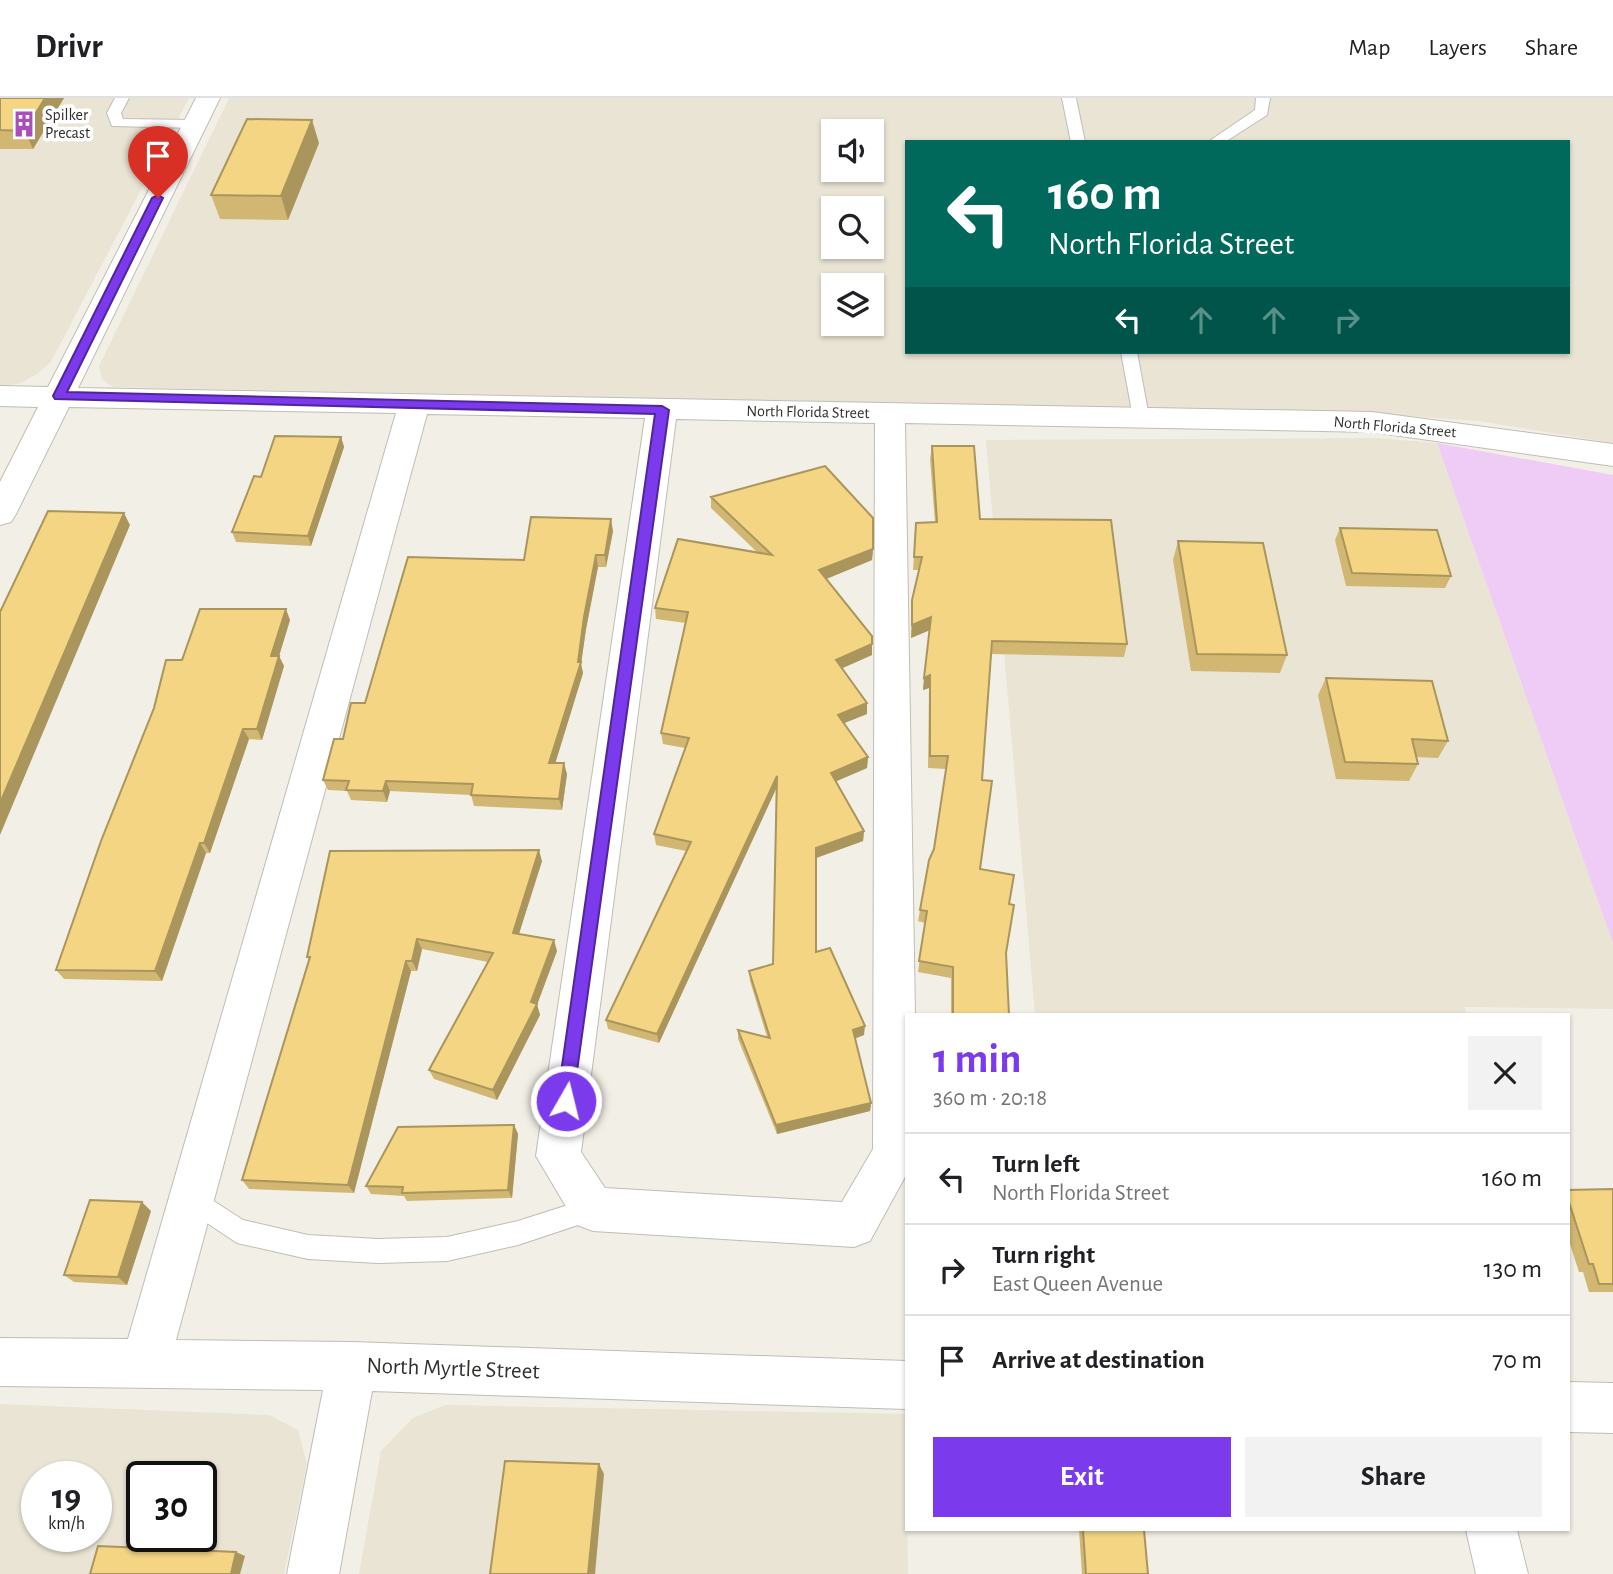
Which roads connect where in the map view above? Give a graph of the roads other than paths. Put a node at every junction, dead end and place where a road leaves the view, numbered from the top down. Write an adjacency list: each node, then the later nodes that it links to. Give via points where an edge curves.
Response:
1 (122, 98): 5 (lane, via 114,113 117,123)
2 (208, 98): 5 (street)
3 (1069, 98): 6 (lane)
4 (1263, 98): 7 (lane, via 1262,112)
5 (195, 124): 10 (street)
6 (1078, 140)
7 (1219, 140)
8 (1129, 354): 14 (lane)
9 (0, 396): 10 (street, North Florida Street)
10 (59, 396): 11 (street, North Florida Street); 16 (street)
11 (414, 404): 12 (street, North Florida Street); 17 (street)
12 (662, 410): 13 (street, North Florida Street); 18 (street, via 558,1156)
13 (890, 413): 14 (street, North Florida Street); 18 (street, via 895,1153 854,1224)
14 (1141, 417): 15 (street, North Florida Street, via 1371,422)
15 (1613, 455)
16 (0, 514)
17 (192, 1199): 18 (lane, via 237,1231 308,1247 378,1251 447,1249); 20 (street)
18 (593, 1209)
19 (0, 1362): 20 (street, North Myrtle Street)
20 (146, 1362): 21 (street, North Myrtle Street)
21 (352, 1366): 22 (street, North Myrtle Street); 26 (street)
22 (905, 1385)
23 (1570, 1407): 24 (street)
24 (1613, 1408)
25 (1492, 1531): 27 (street)
26 (313, 1574)
27 (1502, 1574)

